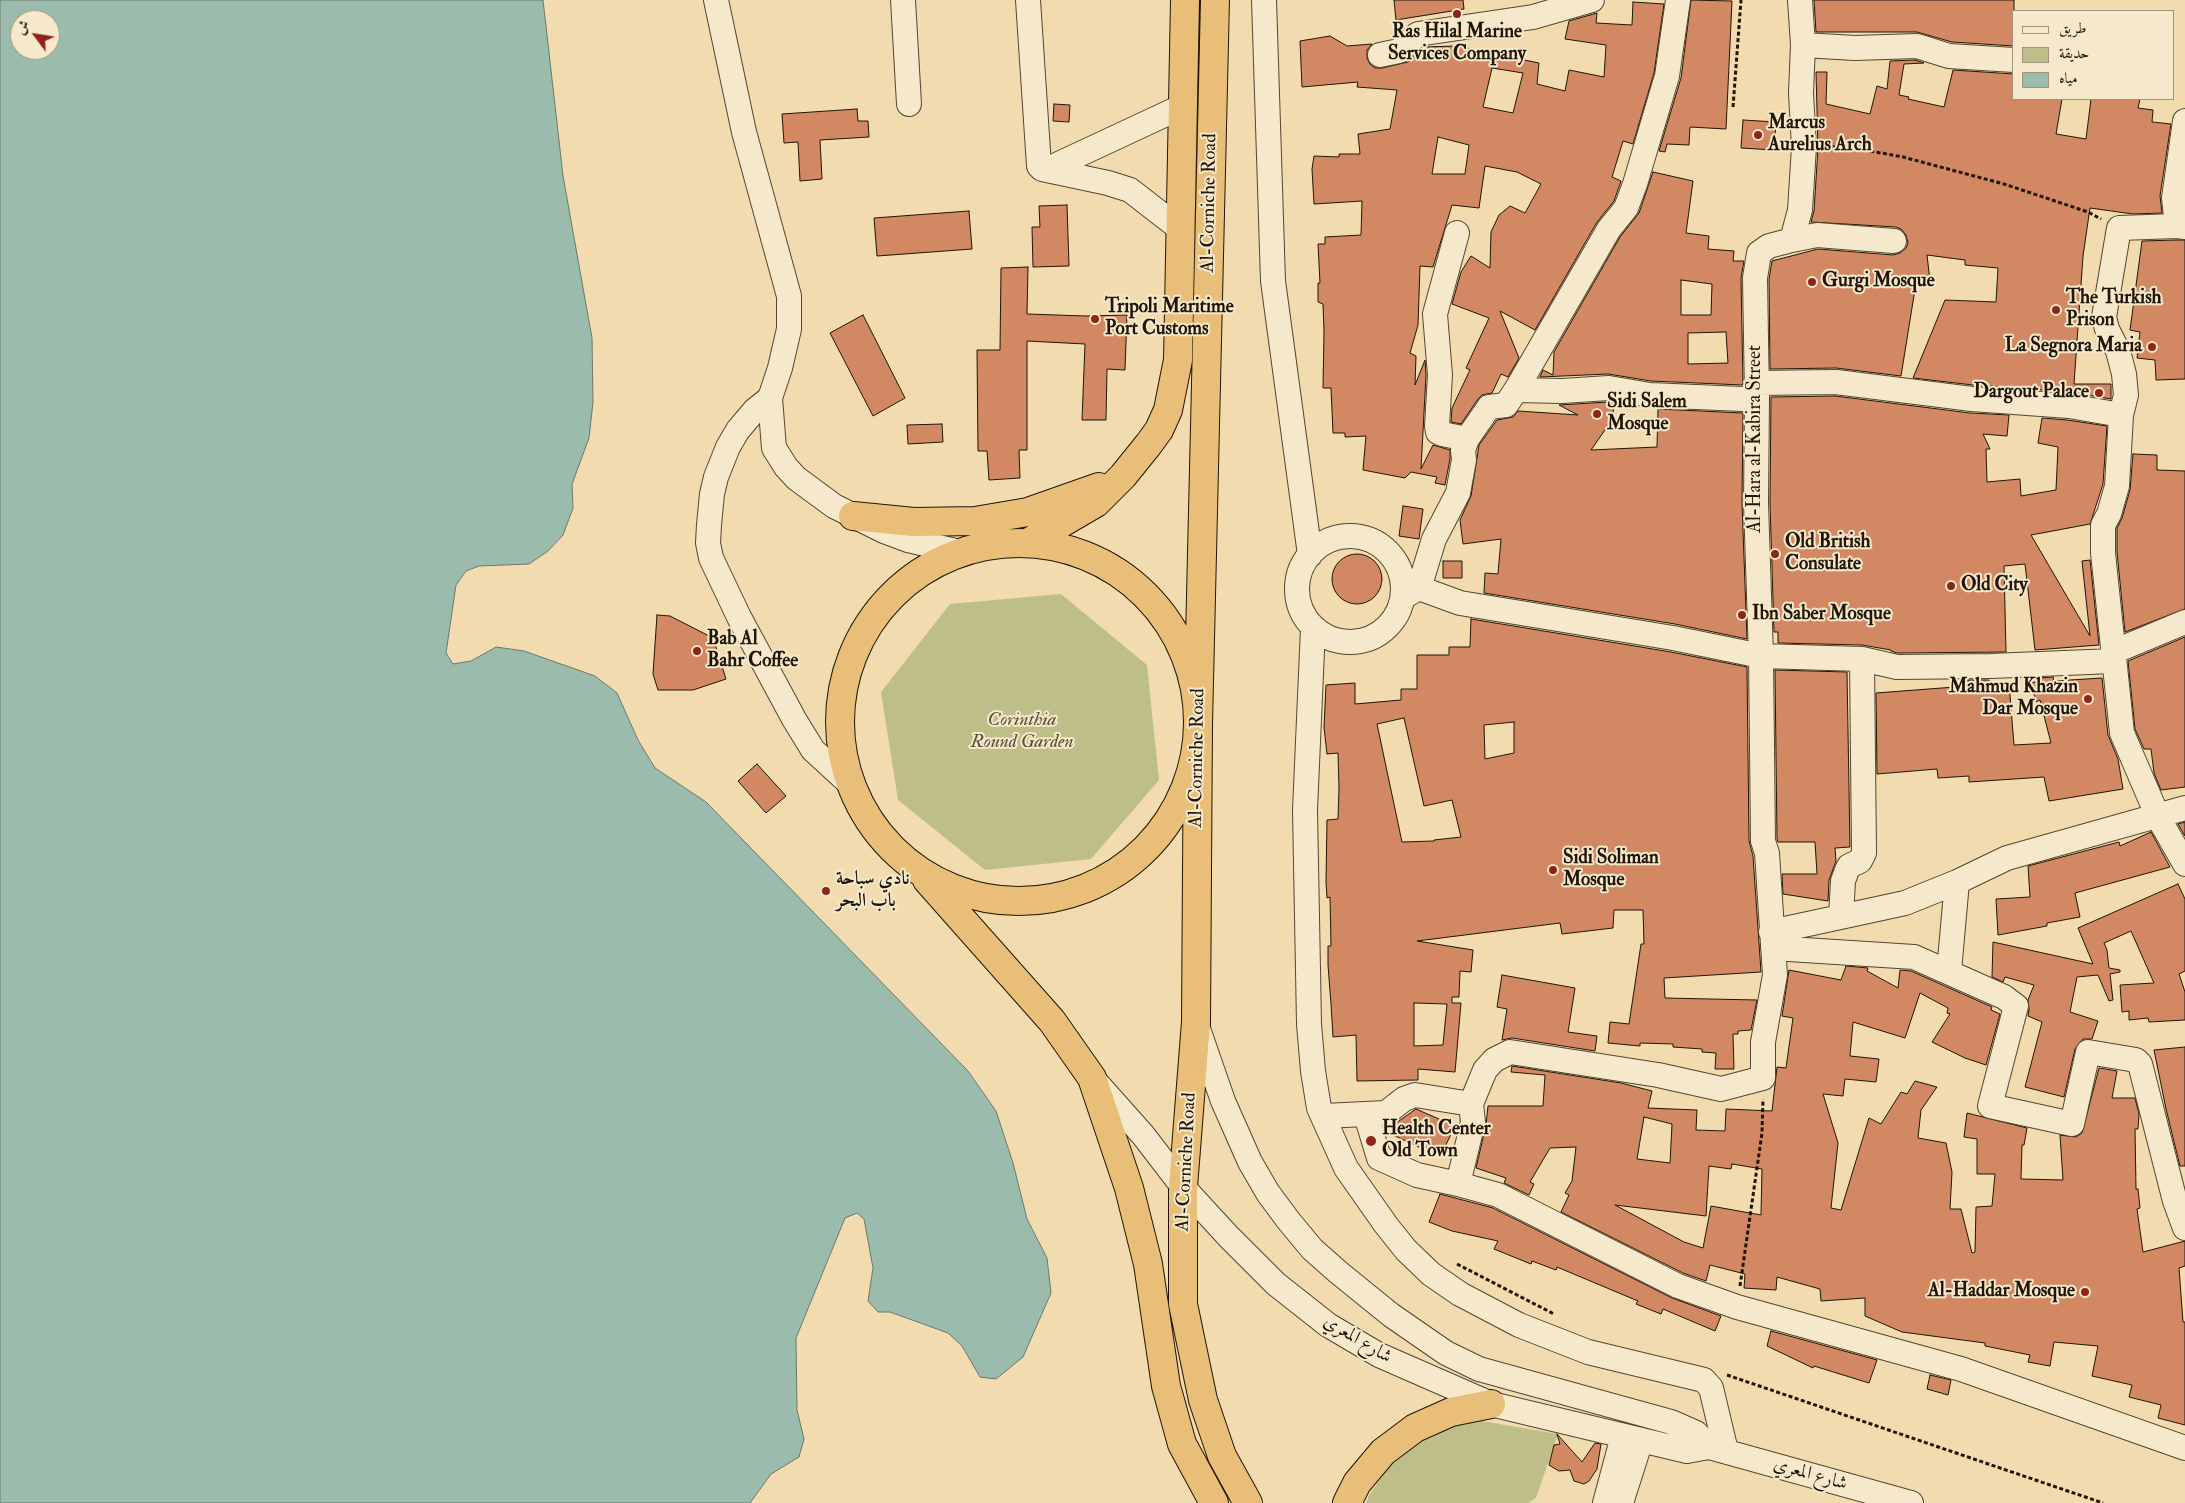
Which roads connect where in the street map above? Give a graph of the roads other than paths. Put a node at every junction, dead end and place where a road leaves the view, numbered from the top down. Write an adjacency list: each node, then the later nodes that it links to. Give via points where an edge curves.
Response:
1 (716, 0): 24 (street, via 744,132 789,296 789,329)
2 (903, 0): 13 (street)
3 (1028, 0): 16 (street, via 1037,161 1042,169)
4 (1185, 0): 14 (highway, Al-Corniche Road)
5 (1215, 0): 40 (highway, Al-Corniche Road)
6 (1264, 0): 33 (street, via 1273,281)
7 (1592, 0): 11 (street, via 1534,17 1418,34 1399,51)
8 (1678, 0): 22 (street, via 1667,76 1636,184 1626,208 1609,229)
9 (1800, 0): 10 (street)
10 (1803, 45): 12 (street, via 1855,48 1917,46 1949,56); 20 (street, via 1804,147 1800,210)
11 (1380, 55)
12 (2012, 60)
13 (909, 104)
14 (1182, 107): 16 (street); 18 (highway, Al-Corniche Road)
15 (2185, 121): 17 (street, via 2174,198)
16 (1048, 169): 18 (street, via 1130,190)
17 (2181, 226): 25 (street, via 2119,228 2104,317 2124,374 2126,395)
18 (1180, 228): 29 (highway, Al-Corniche Road, via 1178,360 1168,410 1159,430)
19 (1457, 233): 26 (street, via 1435,314 1440,375 1437,426 1442,434)
20 (1792, 240): 21 (street, via 1817,236); 23 (street, Al-Hara al-Kabira Street, via 1769,246 1759,253 1756,265)
21 (1894, 241)
22 (1516, 390): 23 (street, via 1609,388 1650,396 1742,399); 26 (street, via 1506,405 1489,407)
23 (1757, 390): 25 (street, via 1836,382 1972,399 2069,406); 37 (street, Al-Hara al-Kabira Street, via 1756,502)
24 (770, 398): 27 (street, via 746,420); 28 (street)
25 (2122, 415): 38 (street, via 2116,486 2103,525)
26 (1467, 440): 34 (street, via 1458,493)
27 (728, 447): 28 (street, via 748,435 764,439); 41 (street, via 712,494 710,511 708,542 716,572 770,678 813,750)
28 (774, 448): 30 (street, via 786,467 812,492)
29 (1123, 476): 30 (highway, via 1095,490 1028,512 975,522 914,522); 31 (highway, Al-Corniche Road, via 1096,504)
30 (853, 516): 32 (street, via 908,540)
31 (1030, 542): 32 (highway); 40 (highway, via 1074,550 1115,570 1150,599 1177,636 1187,662 1193,679)
32 (960, 552): 41 (highway, via 905,583 864,631 842,690 842,753)
33 (1310, 555): 34 (street, via 1319,546 1343,537 1356,536 1372,541 1386,550 1397,564 1402,580); 36 (street, via 1300,572 1297,591 1299,605)
34 (1411, 592): 36 (street, via 1388,627 1374,637 1358,642 1341,642); 37 (street)
35 (2185, 622): 38 (street)
36 (1313, 628): 53 (street, via 1306,810 1307,935 1312,1071 1319,1108)
37 (1761, 656): 39 (street); 48 (street, Al-Hara al-Kabira Street, via 1764,841)
38 (2113, 657): 39 (street, via 1991,666 1897,668); 43 (street, via 2122,734)
39 (1862, 659): 47 (street, via 1864,853 1860,861 1846,870)
40 (1198, 724): 45 (highway, via 1193,762 1170,815 1134,859 1102,880 1066,895 1029,901 990,899 954,889); 50 (highway, Al-Corniche Road)
41 (850, 784): 45 (highway, via 867,818 891,848)
42 (2185, 808): 43 (street)
43 (2158, 817): 44 (street); 46 (street, via 2007,858)
44 (2185, 864)
45 (920, 872): 51 (highway, via 1052,1021)
46 (1956, 882): 47 (street, via 1905,903); 49 (street)
47 (1841, 917): 48 (street)
48 (1772, 940): 49 (street, via 1914,957); 52 (street, Al-Hara al-Kabira Street, via 1775,975 1763,1042 1763,1078 1721,1089 1658,1075 1510,1052 1494,1060 1485,1070)
49 (1949, 971): 59 (street, via 2016,1006 1990,1106 2072,1124 2088,1052 2131,1058 2140,1064)
50 (1196, 1022): 58 (highway, Al-Corniche Road); 63 (street, شارع المعري, via 1222,1101 1250,1162 1288,1220 1312,1249 1338,1272 1391,1315 1446,1353 1479,1369 1671,1422 1696,1433)
51 (1092, 1078): 58 (street, شارع المعري, via 1143,1135); 64 (highway, via 1139,1226 1148,1264 1166,1386 1182,1444)
52 (1472, 1104): 54 (street, via 1415,1095 1386,1113); 57 (street, via 1473,1122)
53 (1324, 1116): 54 (street); 56 (street)
54 (1366, 1116): 55 (street)
55 (1379, 1158): 56 (street); 57 (street, via 1417,1175)
56 (1353, 1179): 63 (street, via 1406,1250 1431,1274 1460,1294 1519,1325 1588,1352 1704,1380 1711,1388)
57 (1458, 1184): 62 (street, via 1498,1195 1678,1286 1738,1307 1961,1369)
58 (1183, 1187): 60 (street, شارع المعري, via 1276,1284 1328,1325 1379,1356); 65 (highway, Al-Corniche Road, via 1183,1304 1201,1391 1222,1456)
59 (2185, 1228)
60 (1491, 1404): 61 (street, شارع المعري); 66 (highway, via 1451,1412 1415,1428 1383,1452 1357,1483)
61 (1632, 1438): 63 (street, شارع المعري, via 1687,1451); 67 (street); 68 (street)
62 (2185, 1448)
63 (1718, 1449): 69 (street, شارع المعري)
64 (1214, 1503)
65 (1248, 1503)
66 (1347, 1503)
67 (1604, 1503)
68 (1621, 1503)
69 (1911, 1503)

